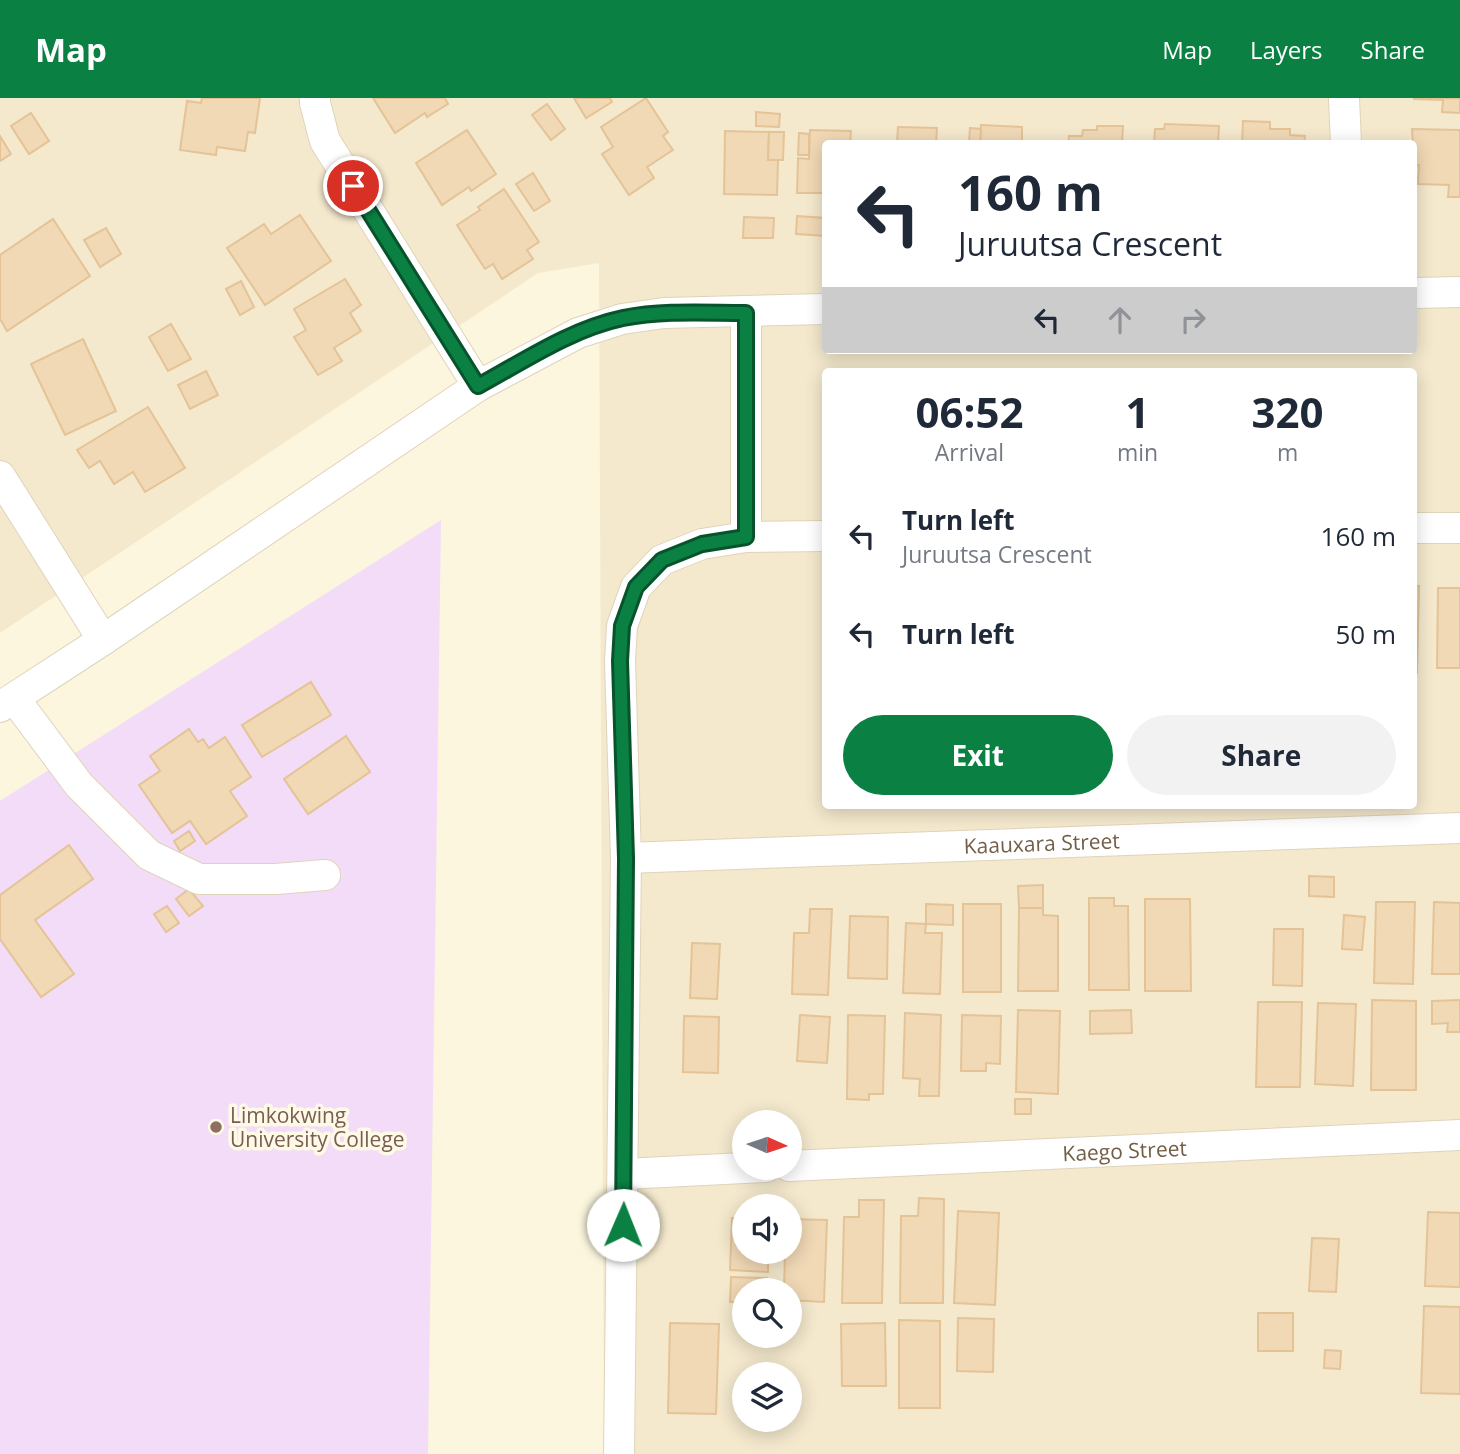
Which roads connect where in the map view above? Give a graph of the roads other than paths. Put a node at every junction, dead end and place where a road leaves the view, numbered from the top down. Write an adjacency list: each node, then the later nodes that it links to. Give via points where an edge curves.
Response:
1 (315, 98): 8 (street, via 325,141)
2 (1344, 98): 3 (street)
3 (1346, 140)
4 (1460, 292): 5 (street)
5 (1417, 293)
6 (822, 309): 7 (street)
7 (746, 313): 8 (street, via 664,313 622,319 578,333); 13 (street)
8 (478, 386): 14 (street)
9 (0, 476): 14 (street)
10 (1417, 528): 11 (street)
11 (1460, 528)
12 (822, 536): 13 (street)
13 (746, 537): 17 (street, via 702,544 662,560 636,587 622,626 620,661)
14 (103, 640): 15 (street)
15 (7, 702): 18 (street, via 79,785 149,855 199,879)
16 (1460, 828): 17 (street, Kaauxara Street)
17 (626, 858): 22 (street)
18 (325, 875)
19 (1460, 1135): 20 (street, Kaego Street)
20 (802, 1165)
21 (732, 1169): 22 (street)
22 (624, 1174): 23 (street)
23 (619, 1454)

